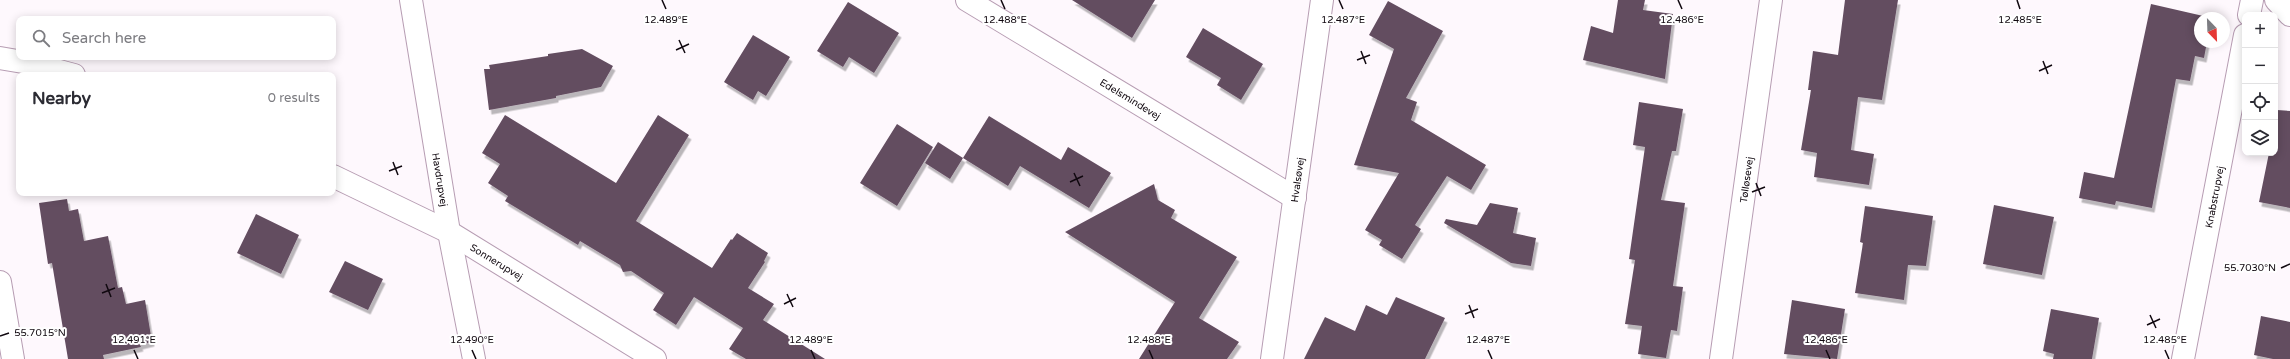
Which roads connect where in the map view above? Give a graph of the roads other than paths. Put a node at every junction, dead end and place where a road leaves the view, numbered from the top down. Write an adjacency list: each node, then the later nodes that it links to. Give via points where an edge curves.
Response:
1 (411, 0): 14 (street, Havdrupvej)
2 (967, 0): 13 (street, Edelsmindevej)
3 (1322, 0): 13 (street, Hvalsøvej)
4 (1771, 0): 20 (street, Tølløsevej)
5 (2252, 0): 7 (street)
6 (2276, 0): 8 (street)
7 (2250, 12)
8 (2290, 15)
9 (2243, 48): 21 (street, Knabstrupvej)
10 (0, 58): 11 (street)
11 (63, 72)
12 (336, 177): 14 (street, Sonnerupvej)
13 (1294, 198): 19 (street, Hvalsøvej)
14 (449, 232): 17 (street, Havdrupvej); 18 (street, Sonnerupvej)
15 (0, 282): 16 (street)
16 (13, 359)
17 (474, 359)
18 (655, 359)
19 (1272, 359)
20 (1720, 359)
21 (2183, 359)

